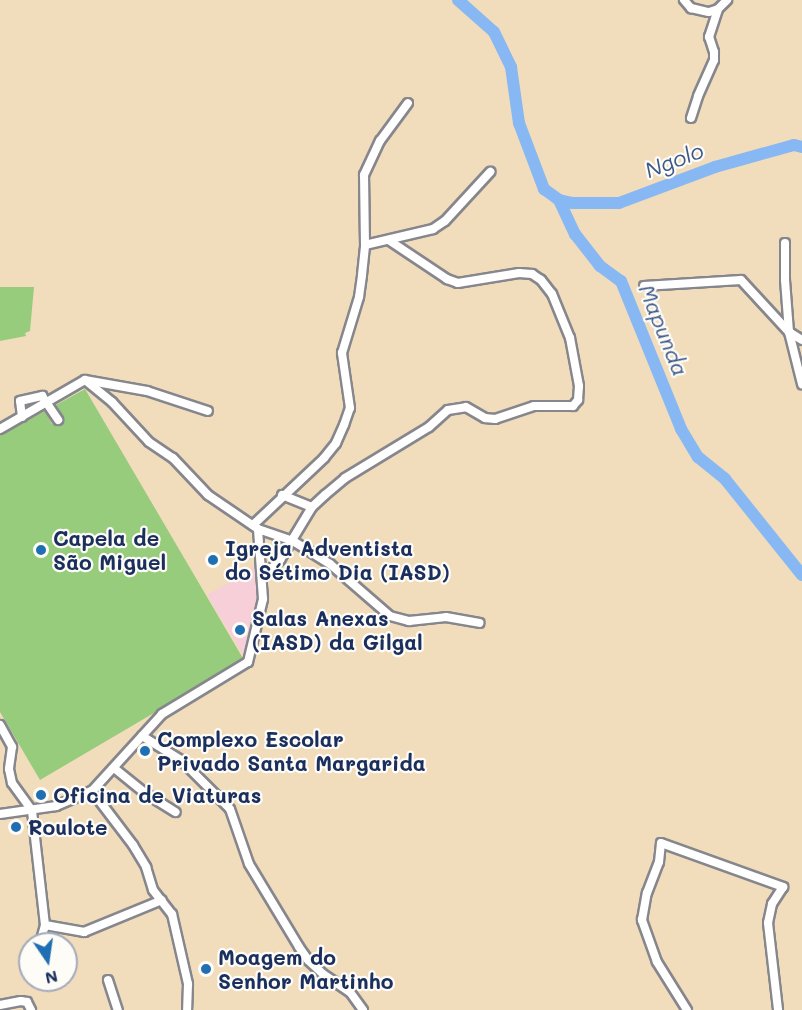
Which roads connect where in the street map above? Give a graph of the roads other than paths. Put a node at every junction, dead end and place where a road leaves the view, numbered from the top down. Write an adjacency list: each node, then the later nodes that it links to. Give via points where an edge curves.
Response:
1 (684, 0): 3 (street, via 699,11)
2 (727, 0): 3 (street)
3 (718, 9): 5 (street, via 709,37 714,60)
4 (408, 103): 9 (street, via 380,141 364,176)
5 (691, 118)
6 (490, 172): 7 (street, via 445,221 433,229)
7 (390, 240): 9 (street); 21 (street, via 458,283 519,273 541,280 552,294 570,338 578,400 573,406 534,406 495,419 466,407 448,410 429,427 345,478)
8 (785, 243): 11 (street)
9 (365, 245): 20 (street, via 359,297 342,353 350,408 336,443)
10 (644, 286): 11 (street, via 741,280)
11 (789, 332): 12 (street); 14 (street)
12 (802, 340)
13 (85, 380): 15 (street); 16 (street, via 147,391); 22 (street, via 149,442 173,458 208,495)
14 (802, 384)
15 (48, 403): 17 (street); 17 (street, via 42,396 23,398 19,405); 18 (street)
16 (208, 411)
17 (22, 417): 19 (street)
18 (58, 420)
19 (0, 429)
20 (282, 495): 21 (street); 22 (street)
21 (312, 507): 23 (street)
22 (255, 527): 23 (street); 24 (street)
23 (293, 541): 24 (street); 25 (street, via 330,564 390,616 409,621 446,617)
24 (264, 576): 27 (street, via 263,599 248,662 162,714)
25 (478, 623)
26 (0, 725): 30 (street, via 12,747 12,783)
27 (142, 736): 28 (street); 41 (street, via 181,760 230,809 249,864 299,947 323,974 350,992)
28 (114, 768): 29 (street); 31 (street)
29 (92, 791): 30 (street); 33 (street, via 133,845 153,890)
30 (32, 811): 32 (street); 34 (street)
31 (176, 812)
32 (0, 814)
33 (162, 900): 34 (street, via 84,932); 40 (street, via 172,914 181,948 189,998)
34 (45, 925): 35 (street)
35 (43, 932)
36 (108, 980): 39 (street)
37 (0, 1005): 38 (street, via 21,1001 27,1002)
38 (31, 1010)
39 (118, 1010)
40 (187, 1010)
41 (363, 1010)
42 (687, 1010): 43 (street, via 657,962 642,920 661,843 783,887 772,904 768,923)
43 (778, 1010)

